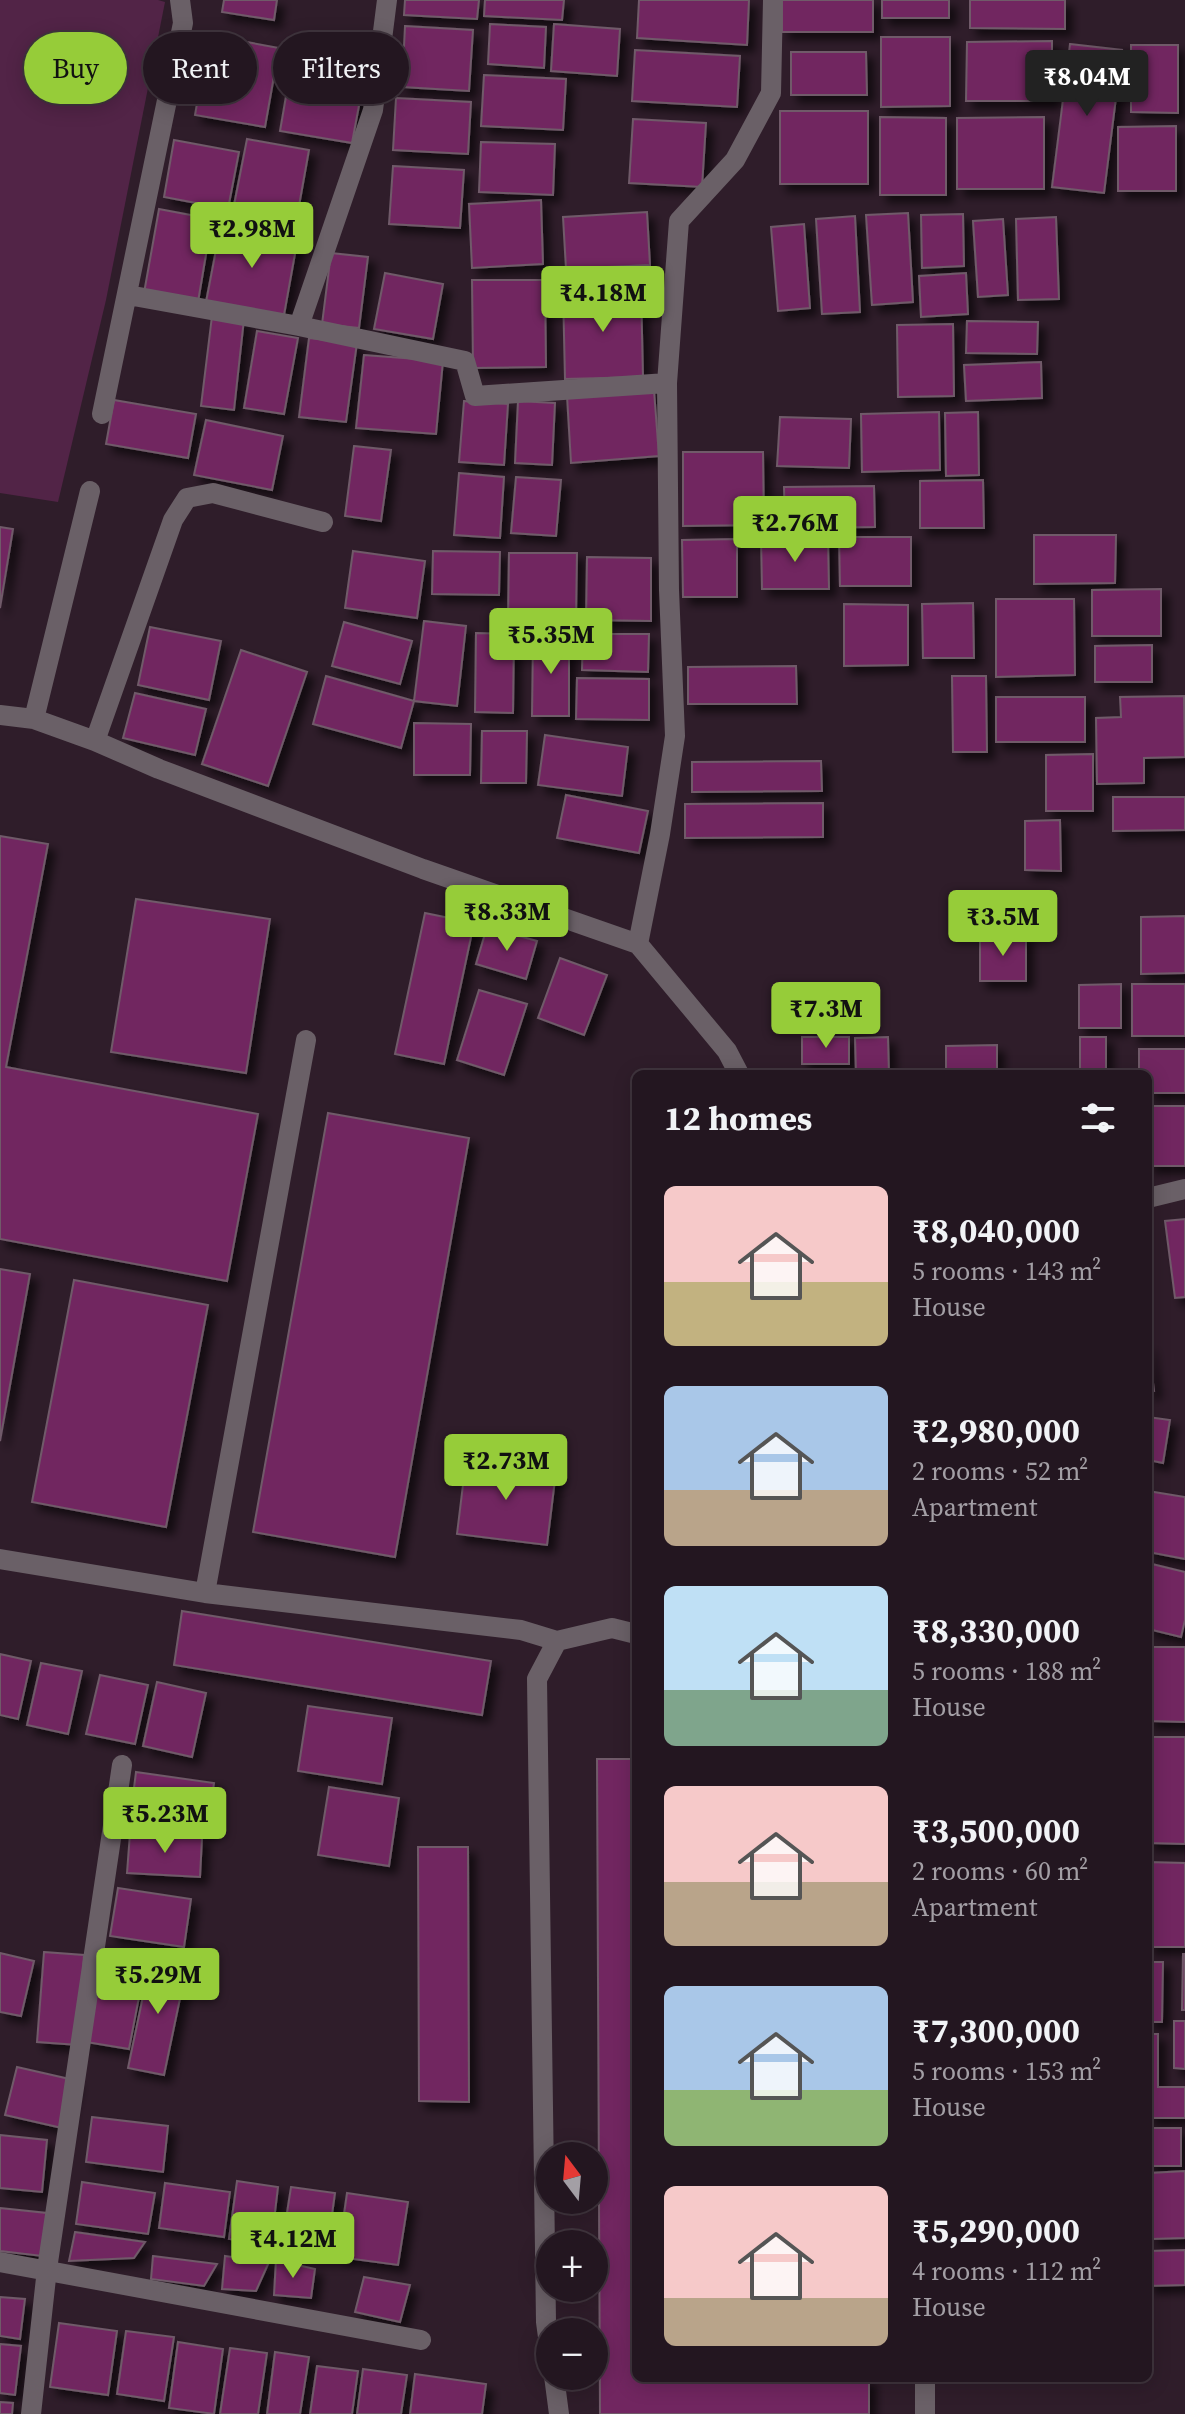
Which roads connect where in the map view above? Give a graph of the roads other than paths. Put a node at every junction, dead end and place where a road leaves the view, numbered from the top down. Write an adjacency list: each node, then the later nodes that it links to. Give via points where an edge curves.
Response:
1 (180, 0): 4 (street, via 183,23)
2 (387, 0): 5 (street, via 373,110)
3 (773, 0): 6 (street, via 771,93 735,160 679,221)
4 (128, 295): 5 (street); 7 (street)
5 (299, 326): 6 (street, via 465,361 475,396)
6 (667, 383): 13 (street, via 675,736)
7 (102, 414)
8 (90, 491): 11 (street)
9 (323, 522): 12 (street, via 213,493 187,498 173,520)
10 (0, 715): 11 (street)
11 (34, 719): 12 (street)
12 (95, 741): 13 (street, via 408,864)
13 (638, 944): 15 (street)
14 (306, 1040): 19 (street)
15 (737, 1070)
16 (1185, 1189): 17 (street)
17 (1152, 1197)
18 (0, 1559): 19 (street)
19 (205, 1593): 21 (street, via 521,1630)
20 (632, 1633): 21 (street, via 612,1628)
21 (557, 1641): 25 (street, via 537,1679)
22 (122, 1765): 24 (street)
23 (0, 2262): 24 (street)
24 (47, 2269): 26 (street); 29 (street)
25 (546, 2318)
26 (421, 2340)
27 (925, 2382): 31 (street)
28 (556, 2390): 30 (street)
29 (31, 2414)
30 (559, 2414)
31 (925, 2414)

